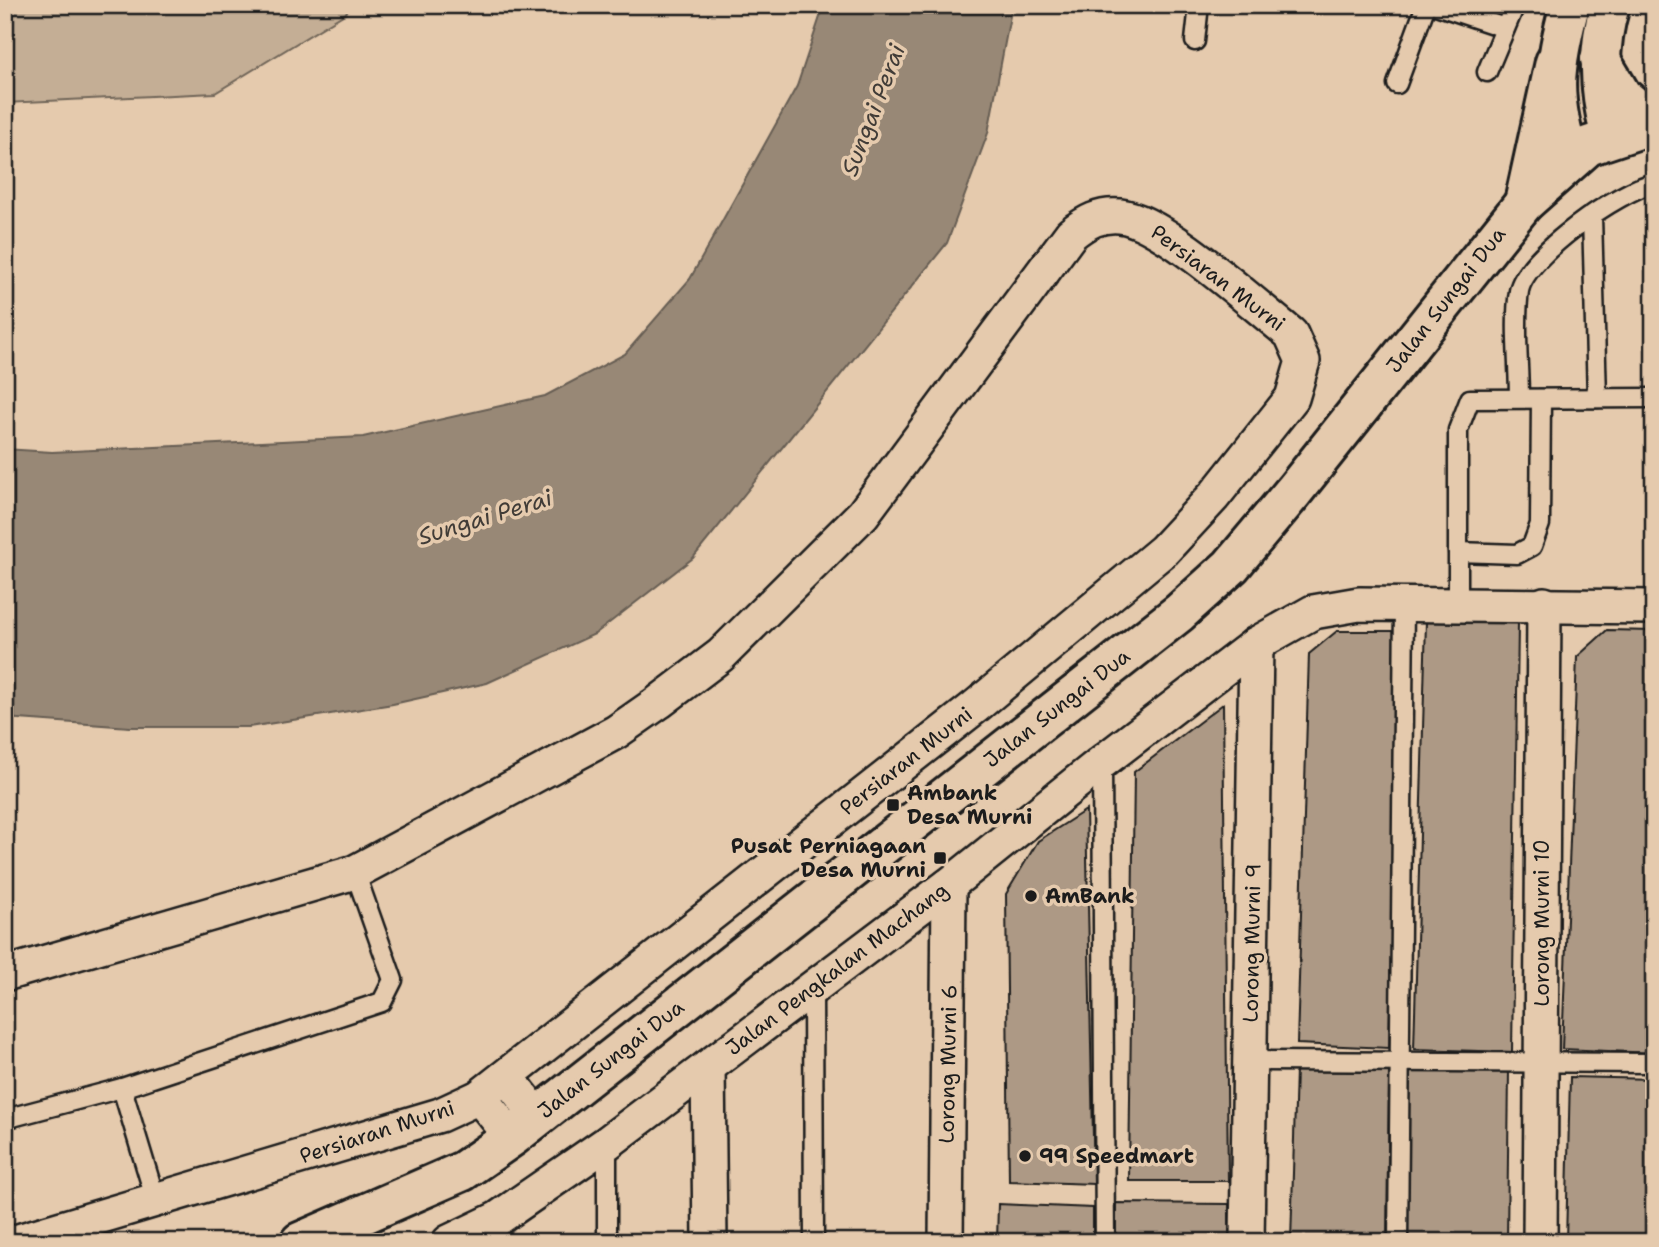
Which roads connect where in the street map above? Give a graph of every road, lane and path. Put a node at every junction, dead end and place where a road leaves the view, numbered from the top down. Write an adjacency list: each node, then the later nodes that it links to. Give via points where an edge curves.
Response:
1 (1199, 5): 8 (lane)
2 (1426, 5): 12 (lane)
3 (1436, 5): 7 (lane)
4 (1515, 5): 7 (lane)
5 (1570, 5): 10 (main road)
6 (1610, 5): 9 (main road)
7 (1505, 28): 11 (lane)
8 (1195, 41)
9 (1600, 59): 13 (main road, via 1622,96); 14 (main road, via 1603,108)
10 (1555, 62): 15 (main road, via 1557,119); 17 (main road)
11 (1488, 72)
12 (1397, 84)
13 (1654, 123): 14 (main road, Jalan Sungai Dua)
14 (1611, 137): 15 (main road, Jalan Sungai Dua)
15 (1570, 160): 17 (main road, Jalan Sungai Dua)
16 (1654, 183): 18 (lane, via 1637,187)
17 (1524, 203): 43 (main road, Jalan Sungai Dua, via 1231,566 1188,605)
18 (1592, 216): 19 (lane, via 1535,262 1519,289); 20 (lane)
19 (1519, 398): 22 (lane); 23 (lane, via 1470,398 1458,430)
20 (1597, 398): 21 (lane); 22 (lane)
21 (1654, 398)
22 (1541, 399): 23 (lane, via 1540,524 1532,546 1517,554)
23 (1458, 552): 25 (lane)
24 (1404, 604): 25 (street, Jalan Pengkalan Machang); 28 (street, Jalan Pengkalan Machang, via 1359,604 1313,612); 35 (lane)
25 (1458, 604): 26 (street, Jalan Pengkalan Machang)
26 (1544, 604): 27 (street, Jalan Pengkalan Machang); 36 (street, Lorong Murni 10)
27 (1654, 607)
28 (1256, 644): 29 (street, Jalan Pengkalan Machang); 34 (street, Lorong Murni 9)
29 (1102, 762): 31 (street, Jalan Pengkalan Machang); 54 (lane)
30 (355, 872): 32 (street, Persiaran Murni); 39 (street, Persiaran Murni, via 616,732 721,655 863,514 1071,234 1086,222 1119,216 1163,233 1291,334 1303,361 1292,398 1164,550 975,707); 40 (lane, via 393,980 382,1002)
31 (949, 885): 33 (street, Jalan Pengkalan Machang); 53 (street, Lorong Murni 6)
32 (5, 974)
33 (813, 987): 38 (street, Jalan Pengkalan Machang); 52 (lane)
34 (1250, 1061): 35 (lane); 55 (street, Lorong Murni 9)
35 (1401, 1062): 36 (lane); 56 (lane)
36 (1541, 1063): 37 (lane); 57 (street, Lorong Murni 10)
37 (1654, 1063)
38 (708, 1067): 44 (street, Jalan Pengkalan Machang); 51 (street)
39 (506, 1077): 41 (street, Persiaran Murni); 43 (street)
40 (122, 1087): 42 (lane); 45 (lane)
41 (479, 1097): 43 (street); 45 (street, Persiaran Murni, via 440,1115)
42 (5, 1119)
43 (525, 1127): 48 (main road, Jalan Sungai Dua, via 463,1171)
44 (607, 1143): 46 (street, Jalan Pengkalan Machang); 50 (lane)
45 (156, 1201): 47 (street, Persiaran Murni)
46 (496, 1230): 49 (street, Jalan Pengkalan Machang)
47 (15, 1242)
48 (300, 1242)
49 (449, 1242)
50 (607, 1242)
51 (709, 1242)
52 (814, 1242)
53 (946, 1242)
54 (1105, 1242)
55 (1247, 1242)
56 (1398, 1242)
57 (1540, 1242)

